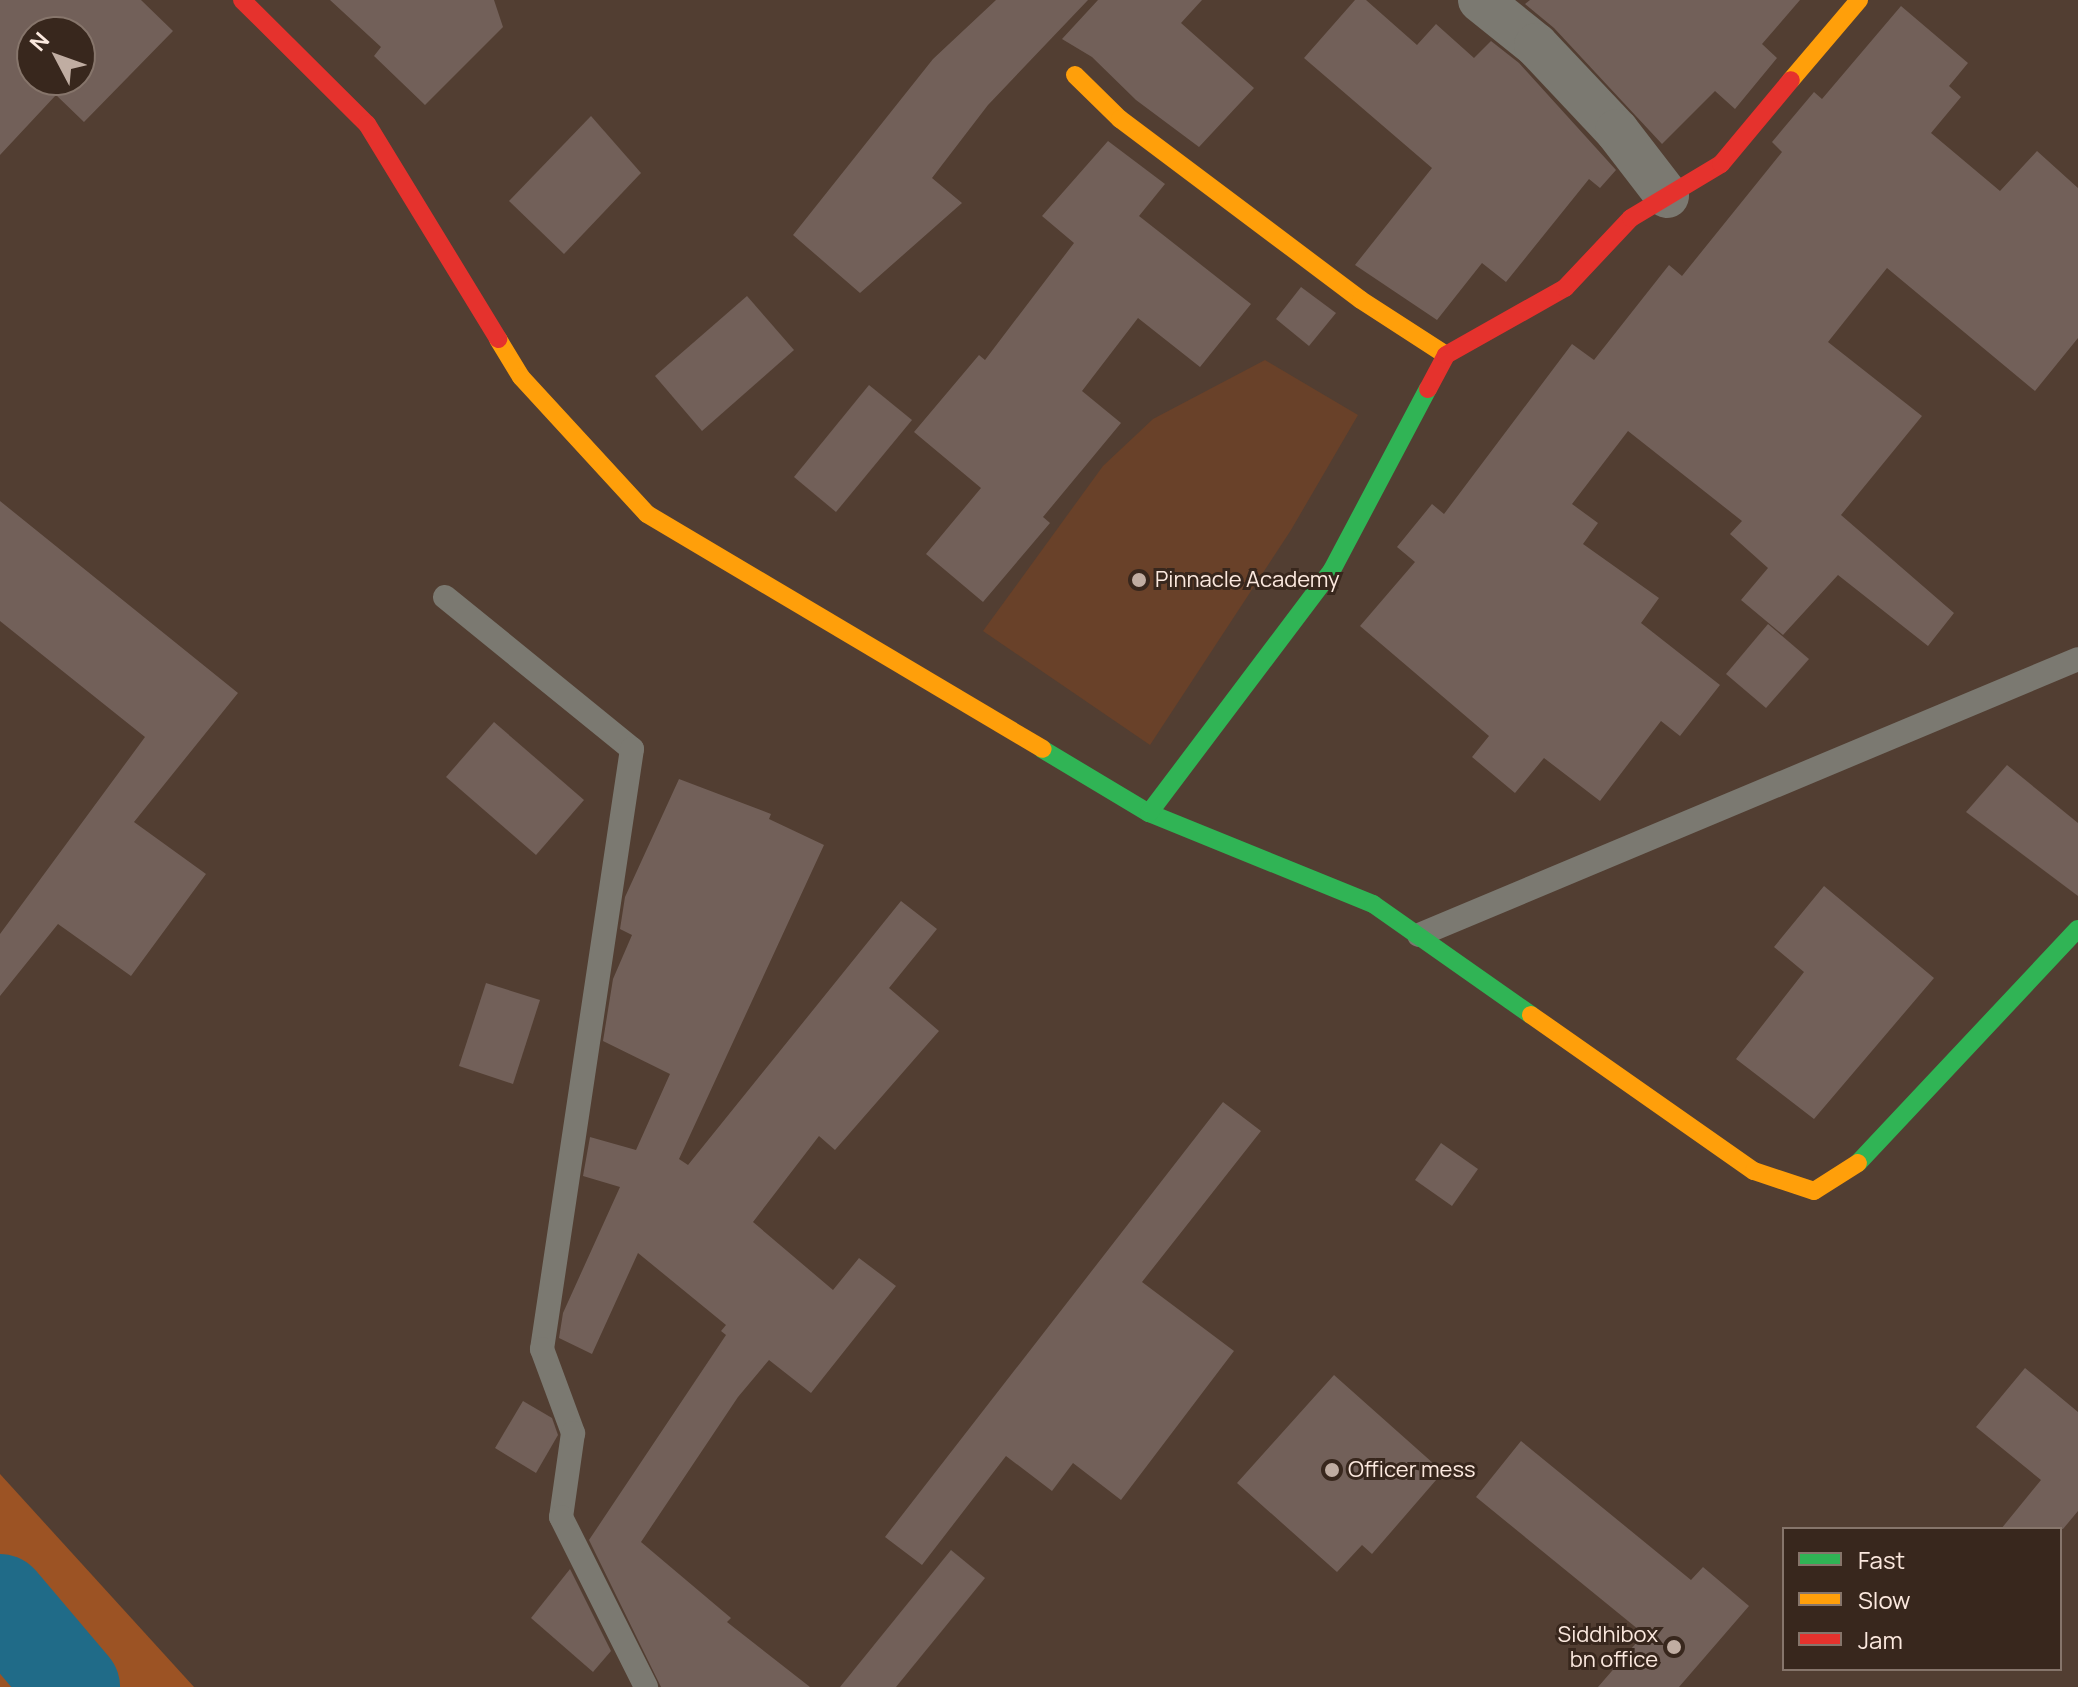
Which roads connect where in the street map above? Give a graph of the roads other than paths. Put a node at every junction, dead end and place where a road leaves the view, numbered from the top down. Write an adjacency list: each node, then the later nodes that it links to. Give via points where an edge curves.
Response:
1 (242, 0): 9 (street, via 367,124 521,377 647,514)
2 (1480, 0): 5 (street, via 1536,45 1617,131)
3 (1859, 0): 5 (street, via 1721,164)
4 (1075, 75): 6 (street, via 1120,119 1361,300)
5 (1667, 196): 6 (street, via 1631,218 1565,288)
6 (1446, 355): 9 (street, via 1332,570)
7 (445, 597): 12 (lane, via 632,749 542,1349 573,1433 561,1517)
8 (2078, 659): 11 (lane)
9 (1149, 813): 11 (street, via 1373,904)
10 (2078, 929): 11 (street, via 1862,1161 1814,1191 1754,1171)
11 (1419, 935)
12 (646, 1687)

